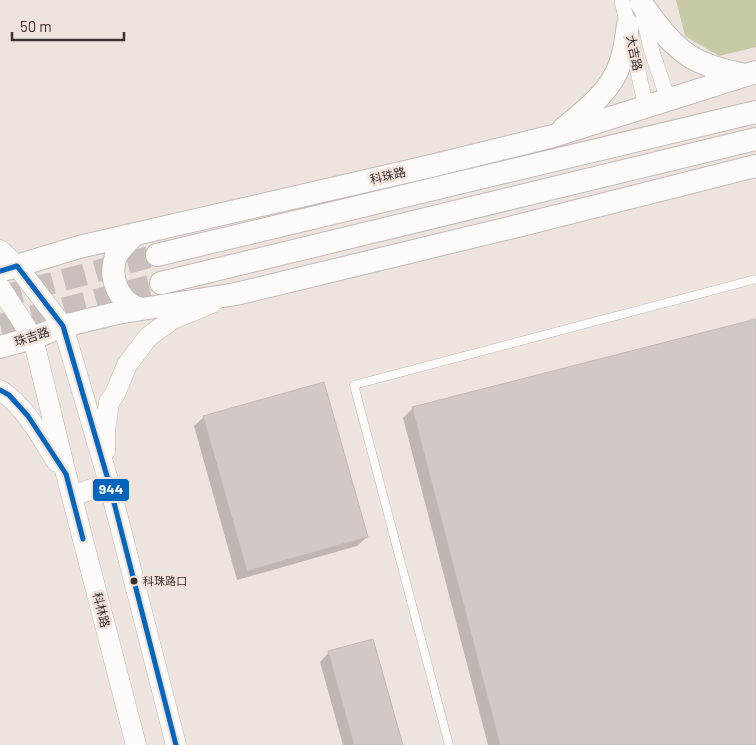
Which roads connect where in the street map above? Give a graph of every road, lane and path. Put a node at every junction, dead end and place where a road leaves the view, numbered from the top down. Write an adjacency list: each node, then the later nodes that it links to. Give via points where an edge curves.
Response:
1 (634, 1): 2 (street, 大吉路); 3 (main road, via 687,54 707,65); 4 (street, 大吉路)
2 (628, 25): 5 (street, 大吉路); 7 (main road, via 620,66 611,81 594,102)
3 (751, 74): 4 (main road, 科珠路)
4 (668, 99): 5 (main road, 科珠路)
5 (646, 107): 7 (main road, 科珠路)
6 (756, 112): 12 (main road, 科珠路)
7 (553, 136): 10 (main road, 科珠路)
8 (756, 139): 15 (main road)
9 (756, 166): 17 (main road)
10 (134, 235): 13 (main road, 科珠路, via 79,247); 18 (main road, via 115,258 113,275 122,299)
11 (0, 250): 13 (street)
12 (157, 255)
13 (8, 269): 19 (street)
14 (756, 278): 28 (lane, via 354,385)
15 (161, 282)
16 (0, 287): 20 (street, 科林路)
17 (236, 294): 18 (main road); 24 (street, via 173,319 148,337 127,365 109,402 105,431)
18 (141, 309): 19 (main road)
19 (63, 326): 20 (main road, 珠吉路); 24 (street)
20 (33, 338): 21 (main road, 珠吉路); 23 (street, 科林路)
21 (0, 347)
22 (0, 390): 23 (street, via 28,416)
23 (66, 474): 25 (street, 科林路)
24 (107, 477): 25 (street); 27 (street)
25 (72, 496): 26 (street, 科林路)
26 (136, 745)
27 (176, 745)
28 (449, 745)

